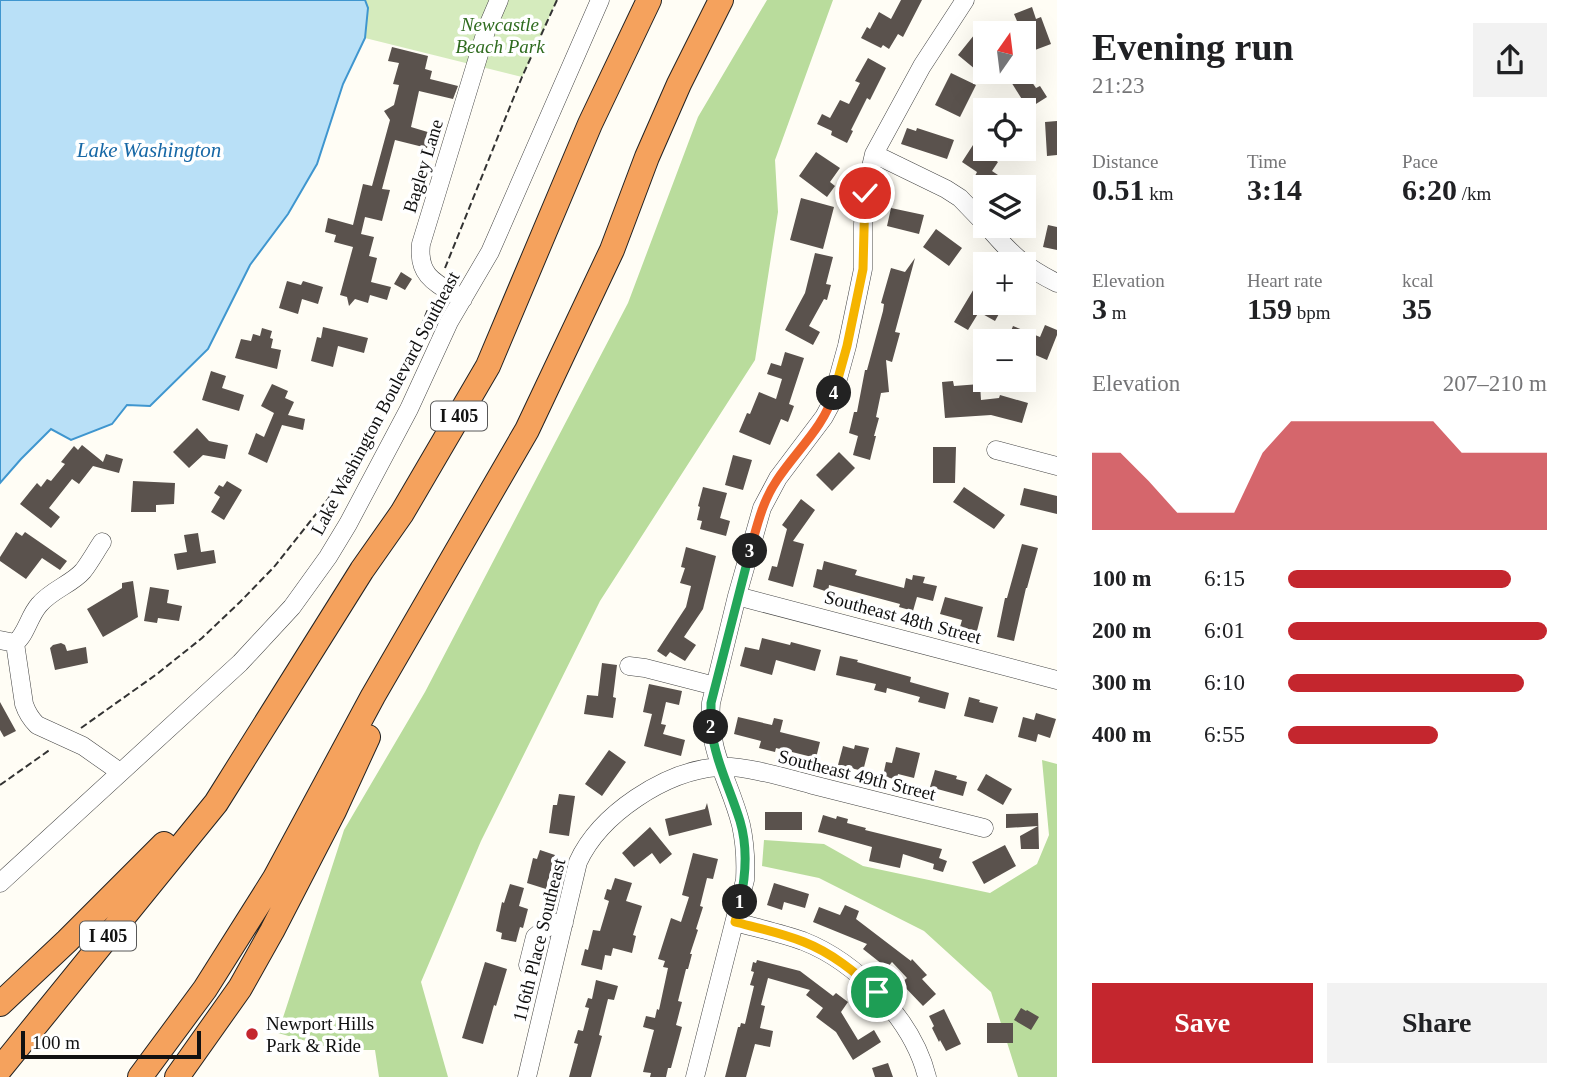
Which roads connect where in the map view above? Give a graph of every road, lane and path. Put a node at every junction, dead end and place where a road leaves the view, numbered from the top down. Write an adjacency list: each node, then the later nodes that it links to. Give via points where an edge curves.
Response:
1 (499, 0): 13 (street, Bagley Lane, via 420,252 432,281)
2 (557, 0): 10 (path)
3 (600, 0): 13 (street, Lake Washington Boulevard Southeast, via 501,228)
4 (649, 0): 27 (highway, I 405, via 590,124 488,366 402,513)
5 (721, 0): 14 (highway, via 679,84 612,250)
6 (965, 0): 7 (street)
7 (874, 154): 8 (street, via 946,189); 18 (street, via 865,193 863,269 831,404 767,496)
8 (973, 211)
9 (998, 238): 11 (street, via 1033,271)
10 (446, 266)
11 (1057, 283)
12 (435, 292): 23 (path, via 395,392 328,499 274,567 202,638)
13 (463, 299): 25 (street, Lake Washington Boulevard Southeast, via 348,524 292,607 240,663)
14 (527, 430): 35 (highway, via 373,696 275,878 205,989); 36 (highway, via 514,479 383,702 272,931 240,988)
15 (996, 450): 16 (street)
16 (1057, 467)
17 (102, 542): 19 (street, via 82,572 38,606 20,640)
18 (737, 596): 21 (street, Southeast 48th Street); 22 (street)
19 (8, 641): 23 (street, via 27,713 37,725)
20 (629, 666): 22 (street)
21 (1056, 674)
22 (715, 686): 24 (street, via 710,716)
23 (67, 738): 25 (street); 26 (path)
24 (719, 766): 28 (street, Southeast 49th Street, via 764,772); 30 (street, via 740,823 744,851 745,880); 31 (street, 116th Place Southeast, via 684,774 646,792 597,834 578,862)
25 (120, 772): 29 (street, Lake Washington Boulevard Southeast)
26 (0, 785)
27 (216, 803): 33 (highway, via 199,808); 34 (highway, I 405)
28 (984, 828)
29 (0, 883)
30 (735, 922): 38 (street); 39 (street, via 803,941 860,976 897,1017 915,1045)
31 (564, 923): 32 (street, via 552,923 535,937); 37 (street, 116th Place Southeast)
32 (528, 964)
33 (0, 1004)
34 (0, 1069)
35 (140, 1077)
36 (177, 1077)
37 (527, 1077)
38 (695, 1077)
39 (927, 1077)

